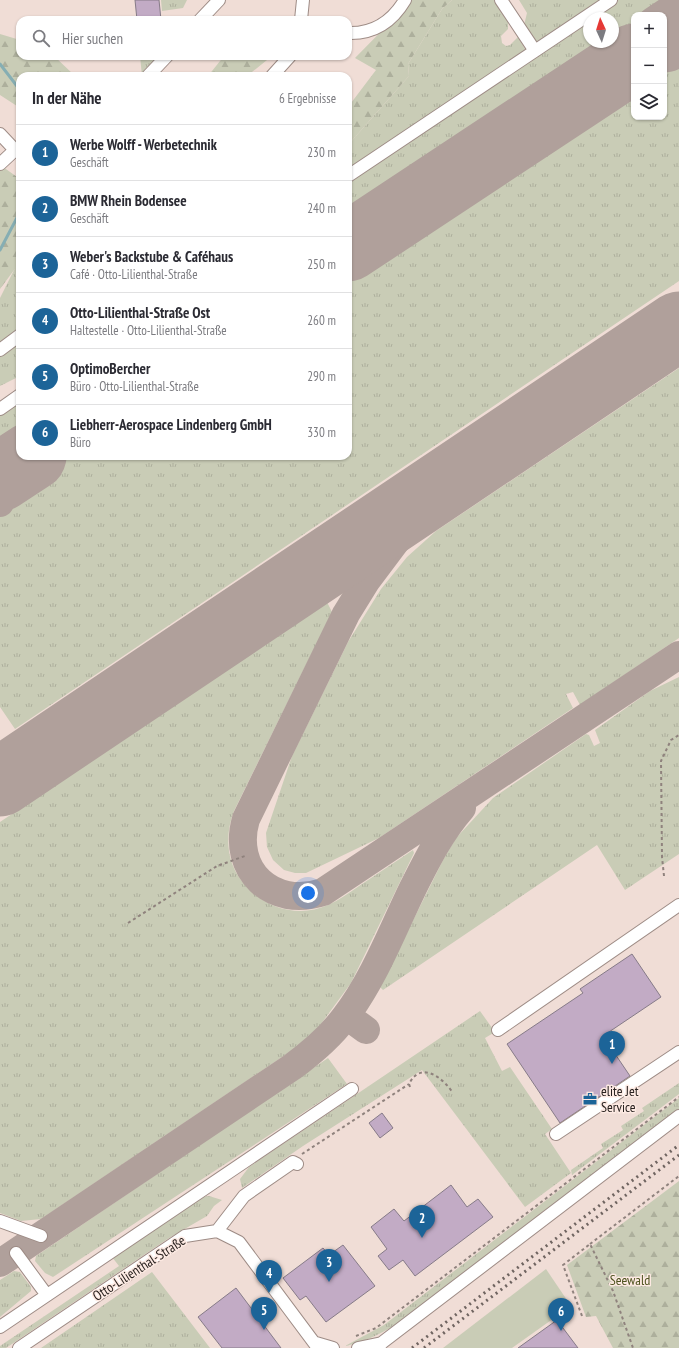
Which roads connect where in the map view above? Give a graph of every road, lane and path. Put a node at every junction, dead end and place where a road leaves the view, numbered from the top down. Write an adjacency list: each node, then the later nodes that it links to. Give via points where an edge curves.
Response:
1 (219, 0): 6 (street)
2 (303, 0): 7 (street)
3 (405, 0): 8 (street, via 386,23 374,30)
4 (501, 0): 9 (street)
5 (611, 0): 9 (street)
6 (204, 16)
7 (301, 16)
8 (352, 33)
9 (535, 51): 16 (street)
10 (163, 60): 12 (street)
11 (286, 60): 13 (street)
12 (152, 72)
13 (276, 72)
14 (0, 134): 15 (street, via 15,150)
15 (0, 164)
16 (352, 173)
17 (16, 338): 18 (street)
18 (0, 350)
19 (16, 398): 20 (street)
20 (0, 409)
21 (679, 735): 23 (path, via 671,740 660,761)
22 (245, 856): 25 (path, via 217,866)
23 (664, 876)
24 (679, 905): 26 (street)
25 (128, 923)
26 (498, 1030)
27 (679, 1052): 34 (street)
28 (409, 1084): 29 (path); 31 (path, via 412,1078 419,1074 433,1073 445,1081); 35 (path, via 307,1149)
29 (410, 1087)
30 (352, 1089): 42 (street)
31 (453, 1092)
32 (679, 1097): 45 (path)
33 (679, 1116): 46 (street)
34 (556, 1134)
35 (295, 1163): 38 (street, via 244,1196)
36 (679, 1176): 40 (path)
37 (0, 1222): 39 (street)
38 (217, 1231): 47 (street, via 239,1242); 48 (street, Otto-Lilienthal-Straße, via 185,1236)
39 (40, 1236)
40 (590, 1244): 43 (path, via 563,1265); 50 (path, via 613,1292)
41 (16, 1253): 42 (street)
42 (46, 1294): 44 (street)
43 (582, 1316)
44 (0, 1327)
45 (356, 1343): 46 (street)
46 (378, 1345)
47 (317, 1346): 49 (street)
48 (19, 1348)
49 (331, 1348)
50 (633, 1348)

